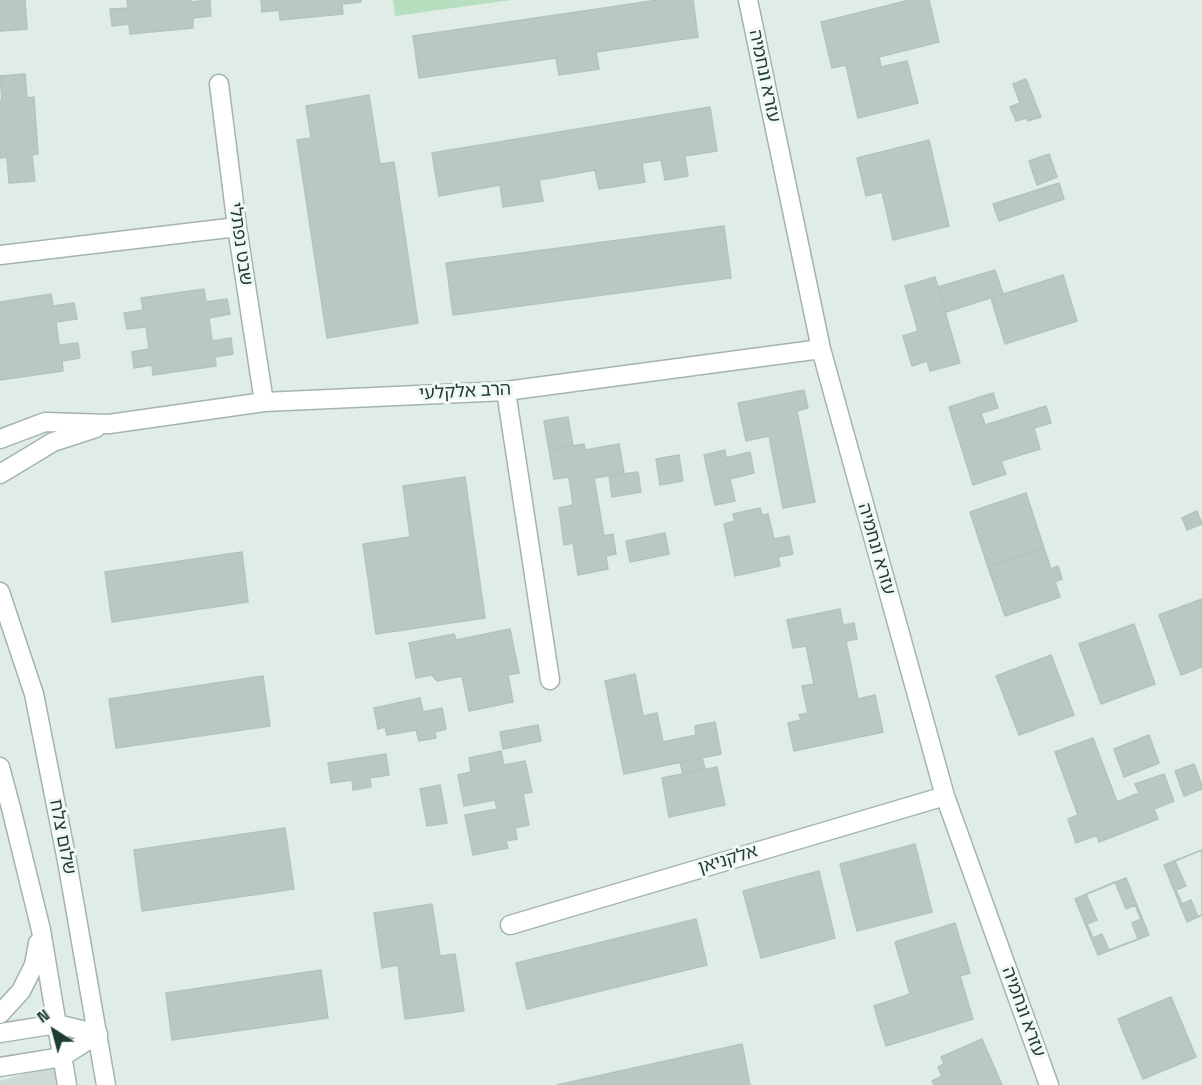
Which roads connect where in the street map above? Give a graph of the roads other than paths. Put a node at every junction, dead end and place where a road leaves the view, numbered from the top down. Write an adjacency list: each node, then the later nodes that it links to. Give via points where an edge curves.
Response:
1 (748, 0): 5 (street, עזרא ונחמיה)
2 (219, 84): 3 (street, שבט נפתלי)
3 (237, 227): 4 (street); 7 (street, שבט נפתלי)
4 (0, 255)
5 (821, 349): 6 (street, הרב אלקלעי); 14 (street, עזרא ונחמיה)
6 (506, 390): 7 (street, הרב אלקלעי); 12 (street)
7 (264, 402): 8 (street, הרב אלקלעי)
8 (109, 424): 9 (street, הרב אלקלעי, via 45,422); 10 (street, הרב אלקלעי, via 53,442)
9 (0, 439)
10 (0, 474)
11 (0, 592): 20 (street, שלום צלח, via 34,694)
12 (550, 680)
13 (0, 767): 16 (street)
14 (945, 795): 15 (street, אלקניאן); 25 (street, עזרא ונחמיה)
15 (510, 925)
16 (41, 930): 17 (street, via 34,965 21,991); 18 (street)
17 (0, 1014)
18 (57, 1024): 19 (street); 20 (street); 21 (street)
19 (0, 1033)
20 (98, 1034): 21 (street); 24 (street, שלום צלח)
21 (62, 1057): 22 (street); 23 (street)
22 (0, 1067)
23 (67, 1085)
24 (106, 1085)
25 (1049, 1085)

